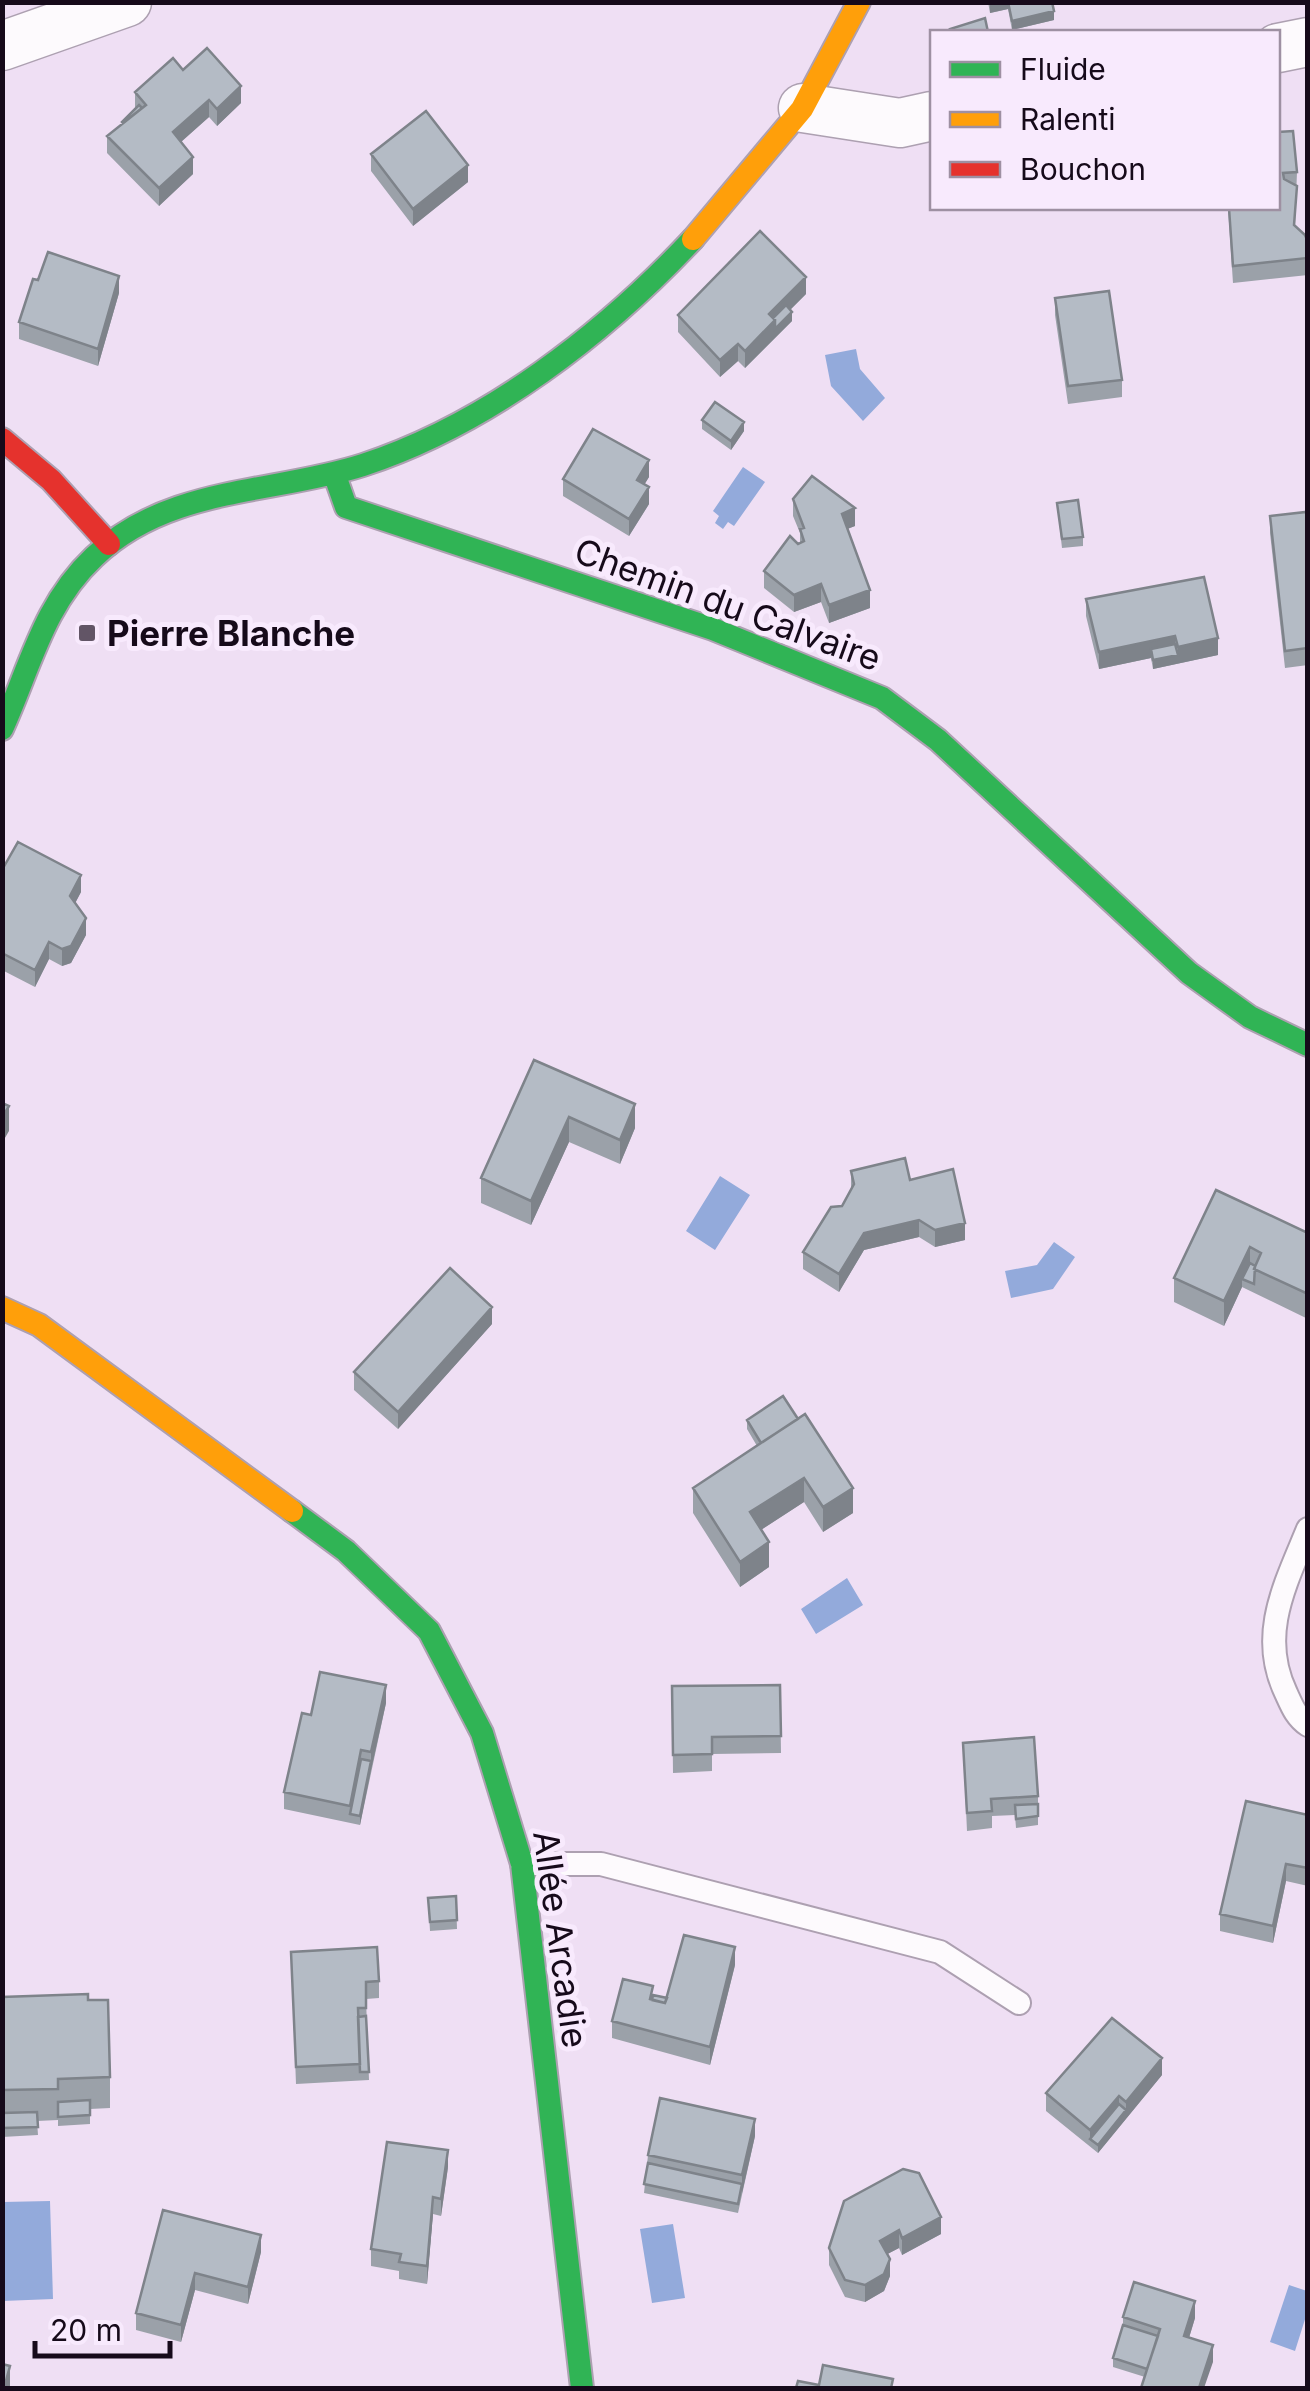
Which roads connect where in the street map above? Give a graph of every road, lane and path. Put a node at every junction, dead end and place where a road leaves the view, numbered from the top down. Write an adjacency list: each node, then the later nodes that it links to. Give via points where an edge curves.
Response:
1 (127, 2): 3 (street)
2 (859, 2): 7 (street)
3 (67, 13): 5 (street)
4 (1308, 42): 6 (street)
5 (2, 46)
6 (1280, 48)
7 (803, 108): 8 (street, via 900,123); 10 (street, via 711,221 565,350 445,430)
8 (930, 116)
9 (2, 439): 11 (street, via 51,480)
10 (334, 473): 11 (street, via 234,488 149,515); 13 (street, Chemin du Calvaire, via 346,507 713,629 882,698 938,740 1189,973 1250,1017)
11 (109, 544): 12 (street, via 66,586)
12 (2, 729)
13 (1308, 1045)
14 (2, 1308): 17 (street, Allée Arcadie, via 39,1325 346,1550 429,1631 482,1733)
15 (1308, 1529): 16 (lane, via 1273,1614 1275,1671)
16 (1308, 1725)
17 (522, 1864): 18 (lane, via 601,1864 940,1952); 19 (street, Allée Arcadie)
18 (1018, 2003)
19 (582, 2388)

